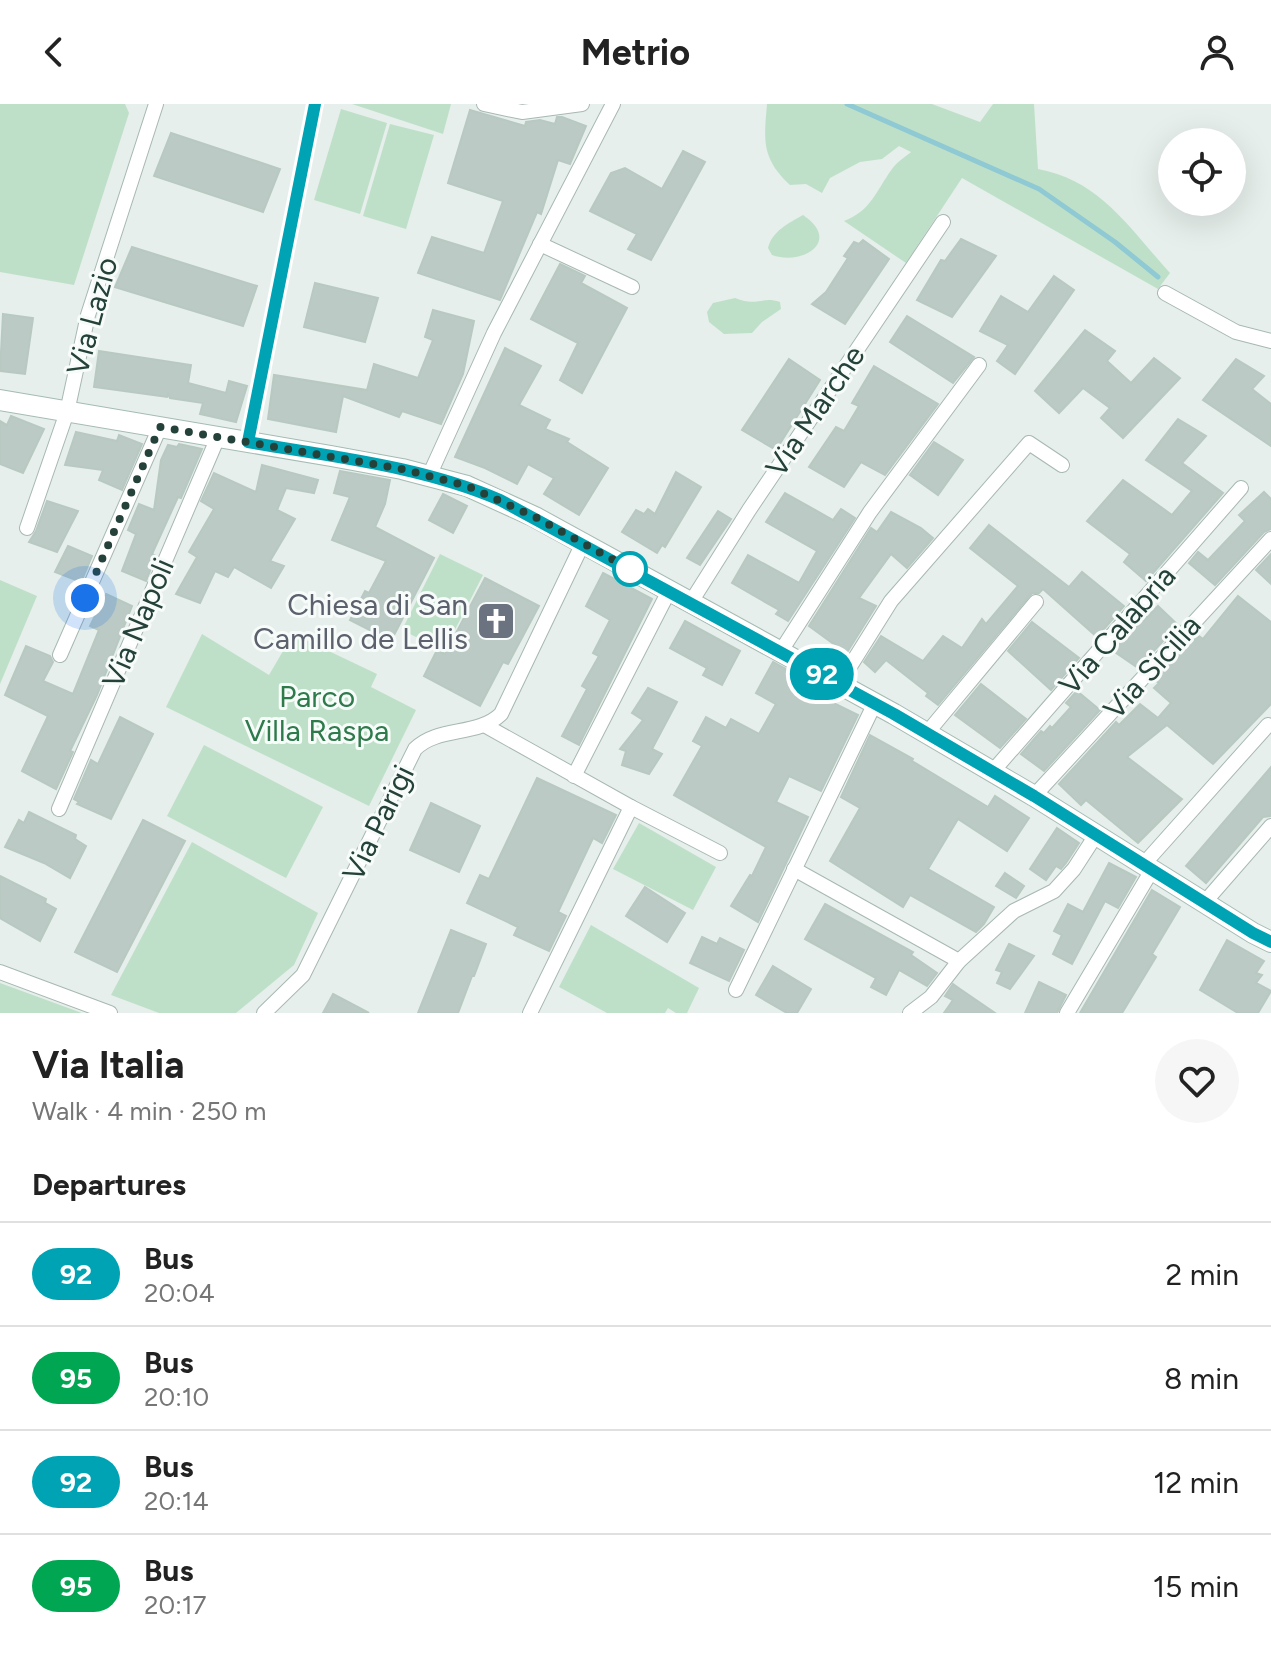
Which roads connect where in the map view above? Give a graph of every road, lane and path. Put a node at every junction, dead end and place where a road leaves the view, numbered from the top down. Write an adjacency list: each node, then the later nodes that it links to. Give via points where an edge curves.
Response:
1 (156, 104): 13 (street, Via Lazio, via 88,315)
2 (315, 104): 16 (street)
3 (484, 104): 4 (street, via 522,112)
4 (582, 104)
5 (613, 104): 7 (street)
6 (943, 222): 24 (street, Via Marche)
7 (540, 244): 8 (street); 18 (street)
8 (632, 287)
9 (1165, 293): 10 (street, via 1236,332)
10 (1271, 341)
11 (979, 365): 26 (street, via 870,512)
12 (0, 400): 13 (main road)
13 (67, 412): 14 (main road); 20 (street, Via Lazio)
14 (160, 427): 15 (main road); 27 (street)
15 (218, 437): 16 (main road); 37 (street, Via Napoli)
16 (248, 442): 18 (main road)
17 (1062, 465): 28 (street, via 1029,443 891,601)
18 (429, 476): 22 (main road, via 500,500)
19 (1241, 488): 33 (street, Via Calabria)
20 (27, 528)
21 (1271, 539): 35 (street, Via Sicilia)
22 (583, 543): 23 (main road); 31 (street, via 511,696)
23 (669, 591): 24 (main road); 34 (street)
24 (691, 602): 26 (main road)
25 (1036, 602): 32 (street)
26 (781, 651): 28 (main road)
27 (60, 655)
28 (839, 684): 29 (main road)
29 (875, 703): 32 (main road); 42 (street)
30 (1268, 725): 41 (street)
31 (486, 726): 34 (street); 48 (street, Via Parigi, via 430,739 415,749 303,975)
32 (927, 733): 33 (main road)
33 (993, 771): 35 (main road)
34 (574, 776): 36 (street)
35 (1034, 796): 39 (main road)
36 (631, 807): 40 (street); 50 (street)
37 (59, 809)
38 (1271, 826): 43 (street)
39 (1096, 835): 41 (main road); 45 (street, via 1054,891 1014,911)
40 (720, 853)
41 (1148, 867): 43 (main road); 52 (street)
42 (794, 869): 45 (street); 47 (street)
43 (1204, 903): 44 (main road)
44 (1271, 942)
45 (959, 961): 51 (street, via 931,997)
46 (0, 972): 49 (street)
47 (736, 990)
48 (272, 1010)
49 (110, 1013)
50 (530, 1013)
51 (910, 1013)
52 (1067, 1013)

